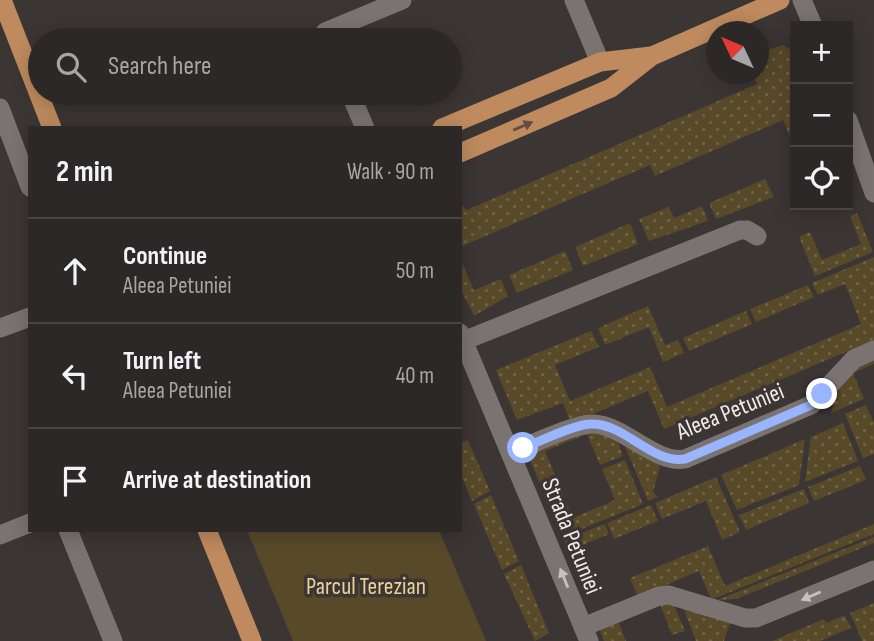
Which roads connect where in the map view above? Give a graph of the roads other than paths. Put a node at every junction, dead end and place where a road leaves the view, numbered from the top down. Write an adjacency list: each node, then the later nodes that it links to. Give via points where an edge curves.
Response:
1 (2, 0): 11 (main road)
2 (401, 0): 6 (street)
3 (574, 0): 10 (street)
4 (780, 0): 9 (main road)
5 (802, 0): 7 (street)
6 (375, 5): 8 (street)
7 (811, 21)
8 (332, 28)
9 (652, 56): 10 (main road); 19 (main road, one-way to 9, via 611,88)
10 (600, 62): 17 (main road)
11 (28, 67)
12 (43, 105): 15 (main road)
13 (355, 105): 16 (street)
14 (0, 108): 20 (street)
15 (51, 126)
16 (364, 126)
17 (447, 126)
18 (853, 134): 21 (street)
19 (462, 152)
20 (28, 182)
21 (874, 193)
22 (757, 236): 25 (street, via 740,230)
23 (28, 318): 24 (street)
24 (0, 328)
25 (462, 337): 27 (street, Strada Petuniei)
26 (874, 350): 27 (street, Aleea Petuniei, via 854,359 811,405 685,459 667,458 591,424)
27 (512, 453): 33 (street, Strada Petuniei, one-way to 27)
28 (28, 524): 31 (street)
29 (69, 532): 34 (street)
30 (208, 532): 35 (main road)
31 (0, 535)
32 (874, 569): 33 (street, one-way to 33, via 756,618 669,595)
33 (586, 634)
34 (113, 641)
35 (252, 641)

